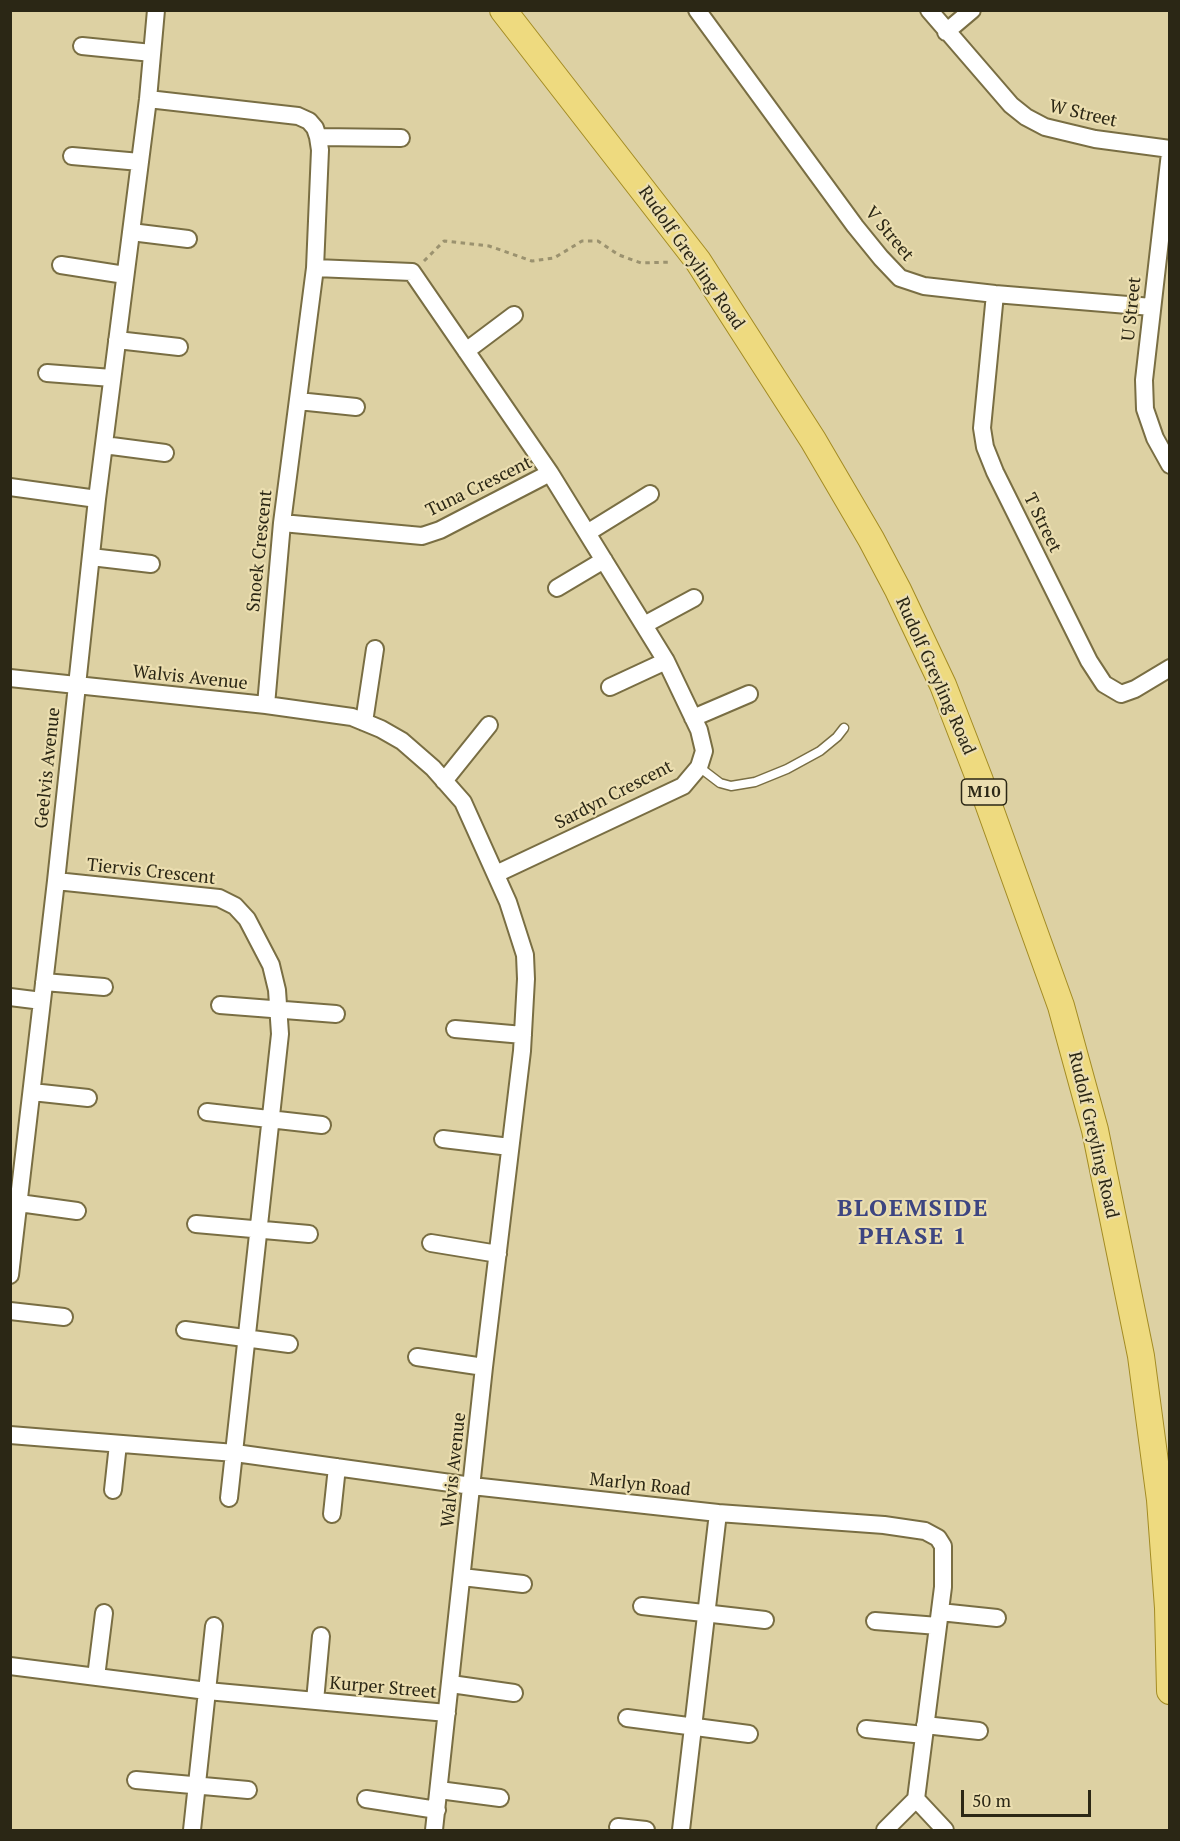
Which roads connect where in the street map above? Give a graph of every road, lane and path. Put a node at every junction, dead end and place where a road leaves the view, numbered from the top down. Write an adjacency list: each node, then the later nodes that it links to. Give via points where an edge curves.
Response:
1 (156, 10): 8 (street, Geelvis Avenue)
2 (503, 10): 18 (main road, Rudolf Greyling Road / M10)
3 (697, 10): 23 (street, V Street, via 855,225 900,278 924,286)
4 (929, 10): 6 (street, W Street)
5 (972, 10): 6 (street)
6 (946, 32): 12 (street, W Street, via 1011,105 1045,127 1095,139)
7 (82, 46): 8 (street)
8 (152, 53): 9 (street, Geelvis Avenue)
9 (148, 99): 10 (street, via 298,116 309,121); 15 (street, Geelvis Avenue)
10 (318, 137): 11 (street); 20 (street, Snoek Crescent)
11 (401, 138)
12 (1170, 148)
13 (1170, 153): 24 (street, U Street)
14 (72, 156): 15 (street)
15 (140, 162): 16 (street, Geelvis Avenue)
16 (131, 232): 17 (street); 22 (street, Geelvis Avenue)
17 (188, 239)
18 (698, 261): 21 (path, via 641,263 598,241 582,241 554,258 532,261 489,246 444,242); 119 (main road, Rudolf Greyling Road / M10, via 813,440 898,590 951,706 1061,1006 1095,1130 1141,1356 1160,1500)
19 (61, 266): 22 (street)
20 (315, 268): 21 (street); 31 (street, Snoek Crescent)
21 (411, 272): 28 (street, Sardyn Crescent)
22 (125, 275): 26 (street, Geelvis Avenue)
23 (995, 294): 24 (street, V Street); 50 (street, T Street, via 982,428 995,472 1104,684 1121,694)
24 (1152, 307): 35 (street, U Street, via 1145,408)
25 (514, 315): 28 (street)
26 (117, 340): 27 (street); 30 (street, Geelvis Avenue)
27 (179, 347)
28 (466, 351): 36 (street, Sardyn Crescent)
29 (47, 373): 30 (street)
30 (112, 378): 33 (street, Geelvis Avenue)
31 (297, 401): 32 (street); 40 (street, Snoek Crescent)
32 (356, 407)
33 (104, 445): 34 (street); 39 (street, Geelvis Avenue)
34 (165, 453)
35 (1170, 465)
36 (550, 473): 40 (street, Tuna Crescent, via 422,536); 41 (street, Sardyn Crescent)
37 (10, 487): 39 (street)
38 (650, 494): 41 (street)
39 (97, 499): 42 (street, Geelvis Avenue)
40 (282, 523): 55 (street, Snoek Crescent)
41 (587, 533): 43 (street, Sardyn Crescent)
42 (91, 557): 44 (street); 52 (street, Geelvis Avenue)
43 (604, 560): 45 (street); 47 (street, Sardyn Crescent)
44 (151, 564)
45 (557, 588)
46 (694, 598): 47 (street)
47 (644, 625): 49 (street, Sardyn Crescent)
48 (375, 649): 57 (street)
49 (666, 661): 53 (street); 56 (street, Sardyn Crescent)
50 (1170, 668)
51 (10, 678): 52 (street, Walvis Avenue)
52 (76, 685): 55 (street, Walvis Avenue); 63 (street, Geelvis Avenue)
53 (610, 687)
54 (749, 694): 56 (street)
55 (266, 705): 57 (street, Walvis Avenue)
56 (693, 718): 60 (street, Sardyn Crescent, via 704,751)
57 (364, 722): 61 (street, Walvis Avenue, via 402,741)
58 (489, 724): 61 (street)
59 (844, 728): 60 (lane, via 830,744 811,756 745,785 720,783)
60 (699, 767): 62 (street, Sardyn Crescent, via 682,786)
61 (444, 781): 62 (street, Walvis Avenue, via 463,802)
62 (496, 874): 72 (street, Walvis Avenue, via 525,955)
63 (56, 881): 64 (street, Geelvis Avenue); 69 (street, Tiervis Crescent, via 219,898 234,906 247,918 271,965)
64 (45, 982): 65 (street); 67 (street, Geelvis Avenue)
65 (104, 987)
66 (10, 997): 67 (street)
67 (42, 1001): 73 (street, Geelvis Avenue)
68 (220, 1005): 69 (street)
69 (278, 1008): 70 (street); 76 (street, Tiervis Crescent, via 280,1034)
70 (336, 1014)
71 (455, 1029): 72 (street)
72 (523, 1035): 79 (street, Walvis Avenue)
73 (32, 1092): 74 (street); 80 (street, Geelvis Avenue)
74 (88, 1098)
75 (207, 1112): 76 (street)
76 (270, 1120): 77 (street); 83 (street, Tiervis Crescent)
77 (322, 1125)
78 (443, 1139): 79 (street)
79 (510, 1147): 86 (street, Walvis Avenue)
80 (19, 1203): 81 (street); 87 (street, Geelvis Avenue)
81 (77, 1211)
82 (195, 1224): 83 (street)
83 (259, 1229): 84 (street); 91 (street, Tiervis Crescent)
84 (309, 1233)
85 (431, 1243): 86 (street)
86 (498, 1254): 94 (street, Walvis Avenue)
87 (10, 1275)
88 (10, 1311): 89 (street)
89 (64, 1317)
90 (185, 1330): 91 (street)
91 (247, 1338): 92 (street); 97 (street, Tiervis Crescent)
92 (290, 1344)
93 (417, 1358): 94 (street)
94 (484, 1367): 99 (street, Walvis Avenue)
95 (10, 1435): 96 (street, Marlyn Road)
96 (118, 1444): 97 (street, Marlyn Road); 100 (street)
97 (235, 1453): 98 (street, Marlyn Road); 101 (street)
98 (337, 1467): 99 (street, Marlyn Road); 103 (street)
99 (472, 1486): 102 (street, Marlyn Road); 104 (street, Walvis Avenue)
100 (113, 1490)
101 (229, 1498)
102 (718, 1512): 108 (street); 110 (street, Marlyn Road, via 925,1531 943,1546)
103 (332, 1514)
104 (462, 1577): 105 (street); 117 (street, Walvis Avenue)
105 (523, 1584)
106 (642, 1606): 108 (street)
107 (104, 1613): 116 (street)
108 (706, 1614): 111 (street); 124 (street)
109 (997, 1618): 110 (street)
110 (939, 1619): 112 (street); 126 (street)
111 (765, 1620)
112 (875, 1621)
113 (214, 1626): 118 (street)
114 (321, 1636): 121 (street, Kurper Street)
115 (10, 1666): 116 (street, Kurper Street)
116 (96, 1677): 118 (street, Kurper Street)
117 (451, 1684): 120 (street); 122 (street, Walvis Avenue)
118 (207, 1691): 121 (street, Kurper Street); 130 (street)
119 (1170, 1691)
120 (514, 1693)
121 (315, 1701): 122 (street, Kurper Street)
122 (447, 1713): 132 (street, Walvis Avenue)
123 (627, 1718): 124 (street)
124 (693, 1727): 128 (street); 141 (street)
125 (866, 1729): 126 (street)
126 (924, 1730): 127 (street); 135 (street)
127 (979, 1731)
128 (749, 1734)
129 (136, 1780): 130 (street)
130 (197, 1785): 131 (street); 138 (street)
131 (248, 1790)
132 (439, 1791): 133 (street); 136 (street, Walvis Avenue)
133 (500, 1798)
134 (366, 1799): 136 (street)
135 (916, 1799): 142 (street); 143 (street)
136 (436, 1810): 139 (street, Walvis Avenue)
137 (618, 1827): 140 (street)
138 (192, 1830)
139 (434, 1830)
140 (646, 1830)
141 (681, 1830)
142 (885, 1830)
143 (945, 1830)

